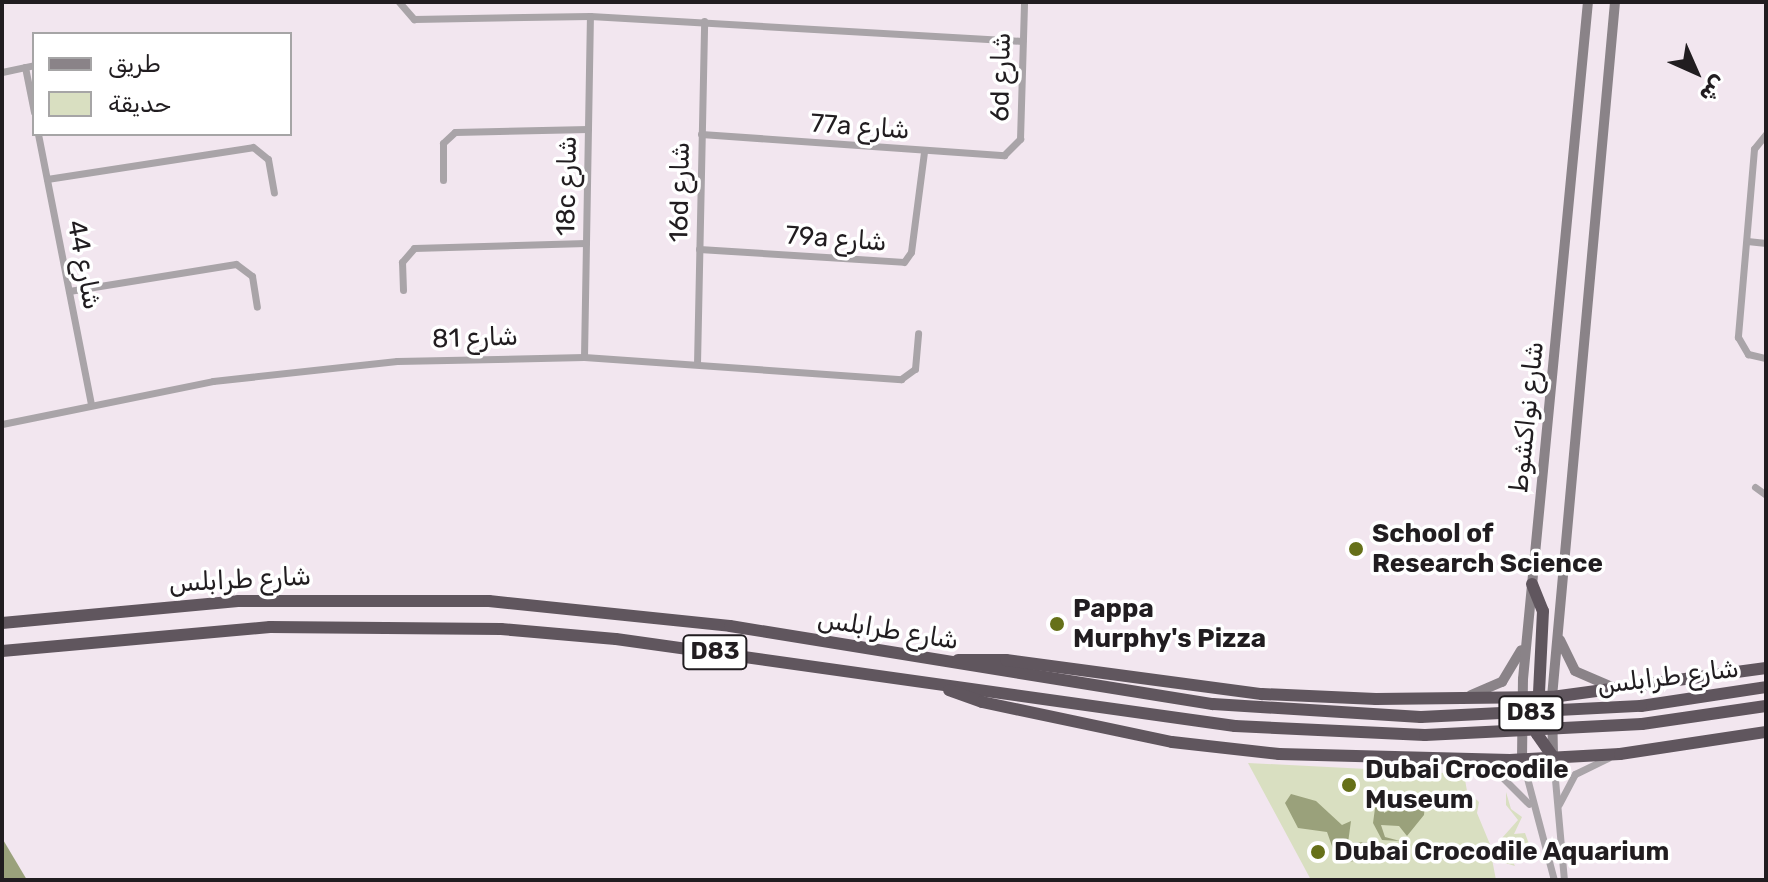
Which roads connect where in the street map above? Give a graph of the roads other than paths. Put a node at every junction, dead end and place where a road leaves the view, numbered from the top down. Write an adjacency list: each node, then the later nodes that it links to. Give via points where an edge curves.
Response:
1 (399, 2): 5 (street, via 414,19)
2 (1588, 2): 35 (street, شارع نواكشوط)
3 (1615, 2): 37 (street, شارع نواكشوط)
4 (1024, 3): 7 (street, 6d شارع)
5 (590, 16): 6 (street); 11 (street, 18c شارع)
6 (704, 21): 7 (street); 12 (street, 16d شارع)
7 (1022, 41): 15 (street, 6d شارع, via 1020,134)
8 (30, 66): 9 (street); 10 (street)
9 (2, 72)
10 (32, 89)
11 (588, 129): 18 (street, via 455,132 443,143); 21 (street, 18c شارع)
12 (701, 134): 16 (street, 77a شارع); 23 (street, 16d شارع)
13 (1766, 134): 20 (street, via 1753,157)
14 (38, 136): 17 (street, شارع 44)
15 (1014, 149): 16 (street, 77a شارع, via 998,156)
16 (924, 152): 23 (street, 79a شارع, via 911,252 904,262)
17 (47, 179): 19 (street, via 253,147 268,159); 25 (street, شارع 44)
18 (443, 180)
19 (274, 192)
20 (1747, 241): 22 (street); 29 (street, via 1738,337 1748,354)
21 (586, 243): 24 (street, via 414,248 402,262); 28 (street, 18c شارع)
22 (1766, 243)
23 (699, 249): 30 (street, 16d شارع)
24 (403, 290)
25 (69, 291): 26 (street, via 236,264 252,276); 31 (street, شارع 44)
26 (257, 307)
27 (918, 333): 30 (street, شارع 81, via 915,369 901,379)
28 (584, 357): 30 (street, شارع 81); 31 (street, شارع 81, via 335,366)
29 (1766, 358)
30 (697, 364)
31 (91, 403): 32 (street, شارع 81)
32 (2, 424)
33 (1755, 487): 34 (street)
34 (1766, 495)
35 (1532, 584): 38 (street, شارع نواكشوط); 47 (highway, via 1543,611)
36 (2, 623): 40 (highway, شارع طرابلس / D83, via 238,601 489,601 615,610)
37 (1558, 635): 44 (street, via 1566,659 1580,676); 45 (street, شارع نواكشوط)
38 (1526, 637): 46 (street, شارع نواكشوط); 48 (street, via 1502,682 1484,692)
39 (2, 651): 43 (highway, شارع طرابلس / D83, via 202,631 457,627 616,639)
40 (954, 660): 42 (highway, شارع طرابلس / D83, bridge, via 986,670 1213,704 1421,717 1641,706); 48 (highway, via 1006,660 1273,695)
41 (1766, 668): 44 (highway)
42 (1766, 687)
43 (946, 689): 49 (highway, شارع طرابلس / D83, bridge, via 1235,726 1425,735 1642,724); 54 (highway, via 982,702 1212,748)
44 (1625, 690): 45 (highway)
45 (1552, 697): 47 (highway); 52 (street, شارع نواكشوط)
46 (1521, 698): 47 (highway); 48 (highway); 53 (street, شارع نواكشوط)
47 (1538, 698): 52 (highway, via 1539,739)
48 (1448, 699)
49 (1766, 706)
50 (1766, 732): 51 (highway)
51 (1620, 754): 52 (highway); 55 (street, via 1575,774)
52 (1553, 757): 53 (highway); 55 (street, شارع نواكشوط)
53 (1522, 759): 54 (highway); 56 (street, شارع نواكشوط)
54 (1454, 761): 56 (street, via 1502,777 1521,792)
55 (1557, 814): 58 (street, شارع نواكشوط)
56 (1535, 816): 57 (street, شارع نواكشوط)
57 (1554, 880)
58 (1564, 880)

